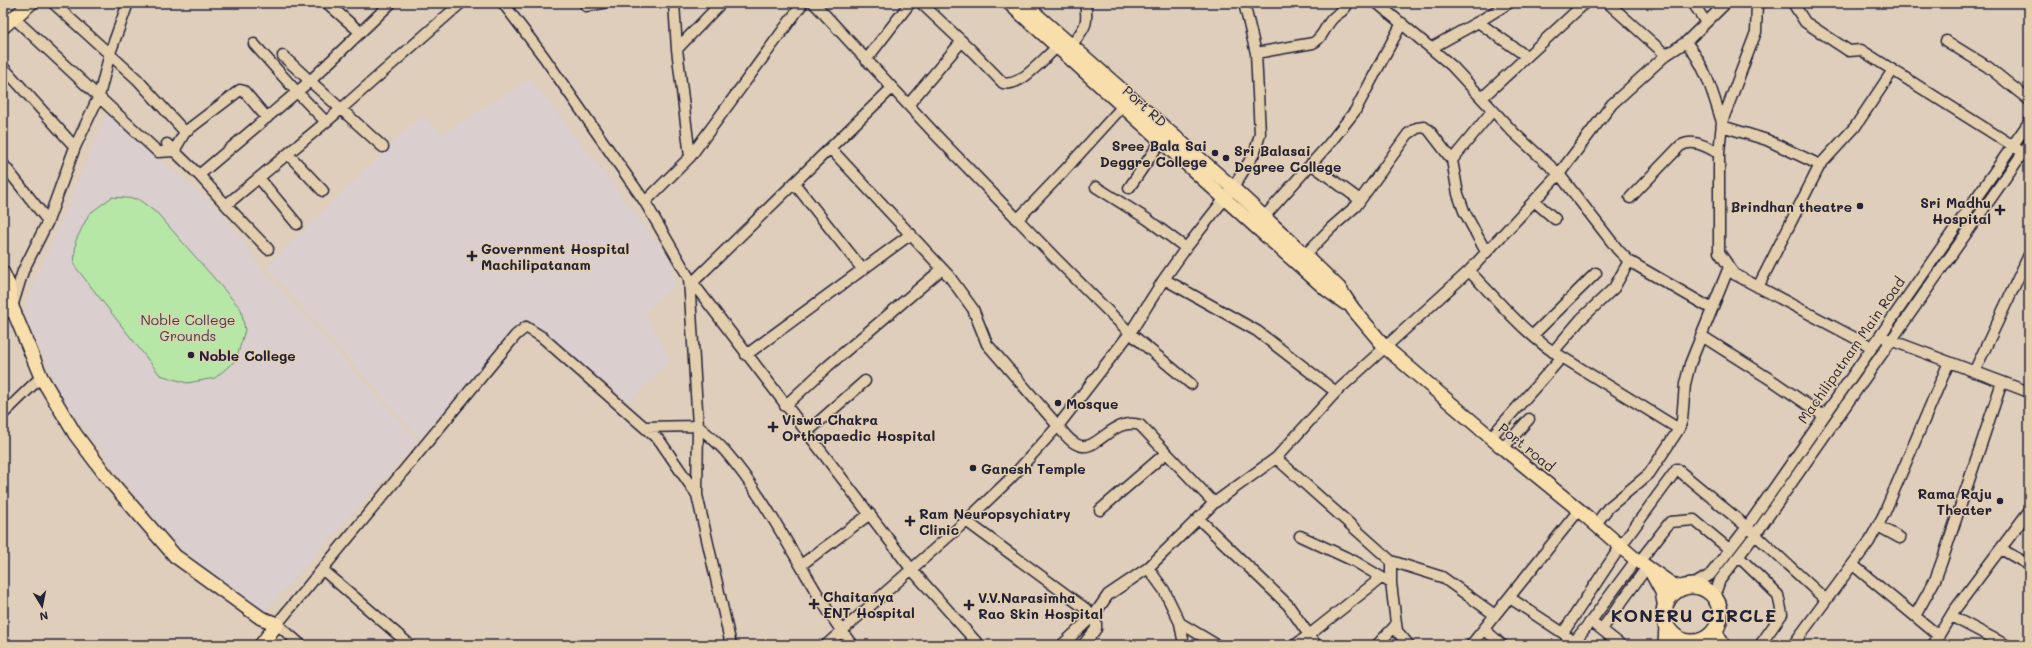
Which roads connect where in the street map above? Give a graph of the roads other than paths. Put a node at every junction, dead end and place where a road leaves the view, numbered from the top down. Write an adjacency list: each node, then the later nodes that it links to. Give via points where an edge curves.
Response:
1 (31, 3): 29 (main road)
2 (53, 3): 44 (street)
3 (128, 3): 44 (street)
4 (327, 3): 34 (street)
5 (391, 3): 34 (street)
6 (461, 3): 59 (street)
7 (503, 3): 91 (street, via 544,57)
8 (603, 3): 28 (street)
9 (674, 3): 41 (street)
10 (722, 3): 41 (street)
11 (802, 3): 75 (street)
12 (814, 3): 48 (street)
13 (910, 3): 48 (street)
14 (921, 3): 35 (street)
15 (1009, 3): 40 (main road, Port RD)
16 (1023, 3): 39 (main road)
17 (1085, 3): 39 (street, via 1087,23)
18 (1244, 3): 43 (street)
19 (1348, 3): 43 (street, via 1344,11 1332,19 1313,43)
20 (1377, 3): 32 (street)
21 (1508, 3): 31 (street)
22 (1585, 3): 47 (street)
23 (1608, 3): 45 (street)
24 (1693, 3): 30 (street)
25 (1726, 3): 30 (street)
26 (1757, 3): 64 (street, via 1756,32)
27 (1793, 3): 50 (street, via 1805,22 1849,51 1861,50)
28 (586, 6)
29 (14, 18): 33 (main road); 54 (street)
30 (1705, 21): 37 (street)
31 (1478, 22): 42 (street); 47 (street)
32 (1402, 23): 42 (street); 78 (street, via 1355,111)
33 (3, 27)
34 (360, 32): 51 (street)
35 (962, 41): 40 (street, via 1003,83 1009,84 1018,82); 57 (street)
36 (1946, 41): 56 (street, via 1988,67)
37 (1686, 42): 45 (street); 64 (street, via 1707,74)
38 (254, 44): 53 (street)
39 (1071, 46): 87 (main road)
40 (1057, 47): 58 (main road, Port RD)
41 (677, 48): 75 (street)
42 (1431, 48): 55 (street)
43 (1256, 52): 87 (street, via 1260,134 1255,152)
44 (110, 54): 54 (street); 65 (street, via 138,79)
45 (1666, 55): 80 (street, via 1612,104)
46 (283, 56): 51 (street)
47 (1526, 56): 55 (street)
48 (866, 60): 52 (street)
49 (3, 67): 68 (street)
50 (1893, 70): 67 (street); 79 (street, via 1855,127)
51 (310, 81): 53 (street); 59 (street)
52 (892, 88): 57 (street); 71 (street)
53 (297, 92): 61 (street); 62 (street)
54 (99, 96): 68 (street); 70 (street, via 158,152)
55 (1482, 98): 60 (street)
56 (2029, 100)
57 (908, 105): 95 (street)
58 (1122, 107): 66 (main road, Port RD); 95 (street)
59 (341, 109): 62 (street); 69 (street)
60 (1493, 110): 76 (street); 80 (street)
61 (267, 118): 65 (street, via 244,91 240,90); 81 (street)
62 (326, 122): 74 (street)
63 (2029, 122): 67 (street, Machilipatnam Main Road)
64 (1722, 124): 73 (street); 79 (street, via 1767,140)
65 (185, 132): 70 (street)
66 (1161, 141): 85 (street); 87 (main road, Port RD)
67 (2012, 146): 72 (street); 120 (street, Machilipatnam Main Road)
68 (75, 147): 96 (street)
69 (383, 147)
70 (170, 148): 81 (street)
71 (830, 148): 83 (street); 98 (street)
72 (2027, 150): 121 (street, Machilipatnam Main Road)
73 (1719, 153): 88 (street, via 1694,142 1680,146); 105 (street, via 1719,252)
74 (288, 154): 82 (street); 86 (street)
75 (690, 157): 91 (street)
76 (1452, 160): 89 (street, via 1429,130 1424,127 1417,128 1408,134); 101 (street, via 1464,211)
77 (3, 164): 96 (street)
78 (1312, 164): 89 (street); 93 (street)
79 (1820, 165): 113 (street)
80 (1559, 174): 90 (street); 104 (street)
81 (199, 175): 92 (street)
82 (259, 178): 92 (street); 97 (street)
83 (794, 183): 107 (street); 112 (street)
84 (1096, 187): 99 (street, via 1147,219)
85 (1129, 188)
86 (323, 191)
87 (1229, 193): 93 (main road); 99 (street); 114 (main road, Port RD, via 1327,290)
88 (1630, 198)
89 (1360, 200): 102 (street)
90 (1534, 201): 94 (street); 101 (street)
91 (645, 202): 112 (street)
92 (226, 205): 100 (street)
93 (1264, 217): 102 (main road)
94 (1555, 219)
95 (1017, 220): 117 (street)
96 (48, 221): 116 (street, via 23,271)
97 (297, 224)
98 (912, 234): 106 (street); 107 (street)
99 (1186, 248): 111 (street)
100 (268, 249)
101 (1486, 252): 108 (street)
102 (1305, 255): 114 (main road, via 1339,288)
103 (2029, 255): 128 (street)
104 (1629, 261): 115 (street); 124 (street, via 1614,288 1581,319)
105 (1729, 267): 113 (street, via 1734,274); 115 (street)
106 (942, 269): 135 (street); 141 (street, via 973,309 987,344)
107 (863, 270): 125 (street)
108 (1469, 271): 118 (street); 122 (street)
109 (3, 273): 116 (main road, via 8,284)
110 (1596, 273): 118 (street)
111 (1164, 279): 117 (street); 133 (street, via 1257,331)
112 (691, 280): 125 (street); 140 (street)
113 (1758, 287): 123 (street)
114 (1353, 309): 122 (main road, Port road)
115 (1712, 309): 119 (street)
116 (7, 311): 129 (main road)
117 (1130, 333): 132 (street); 141 (street)
118 (1533, 335): 124 (street)
119 (1702, 336): 137 (street); 142 (street, via 1685,384)
120 (1880, 336): 121 (street); 123 (street, Machilipatnam Main Road)
121 (1891, 340): 127 (street); 159 (street, Machilipatnam Main Road)
122 (1385, 347): 133 (street); 144 (main road, Port road)
123 (1872, 347): 137 (street, Machilipatnam Main Road)
124 (1553, 352): 126 (street)
125 (746, 355): 135 (street)
126 (1562, 357): 142 (street); 144 (street)
127 (1949, 362): 128 (street); 157 (street)
128 (1974, 372): 131 (street)
129 (41, 377): 136 (street); 187 (main road, via 75,434 111,482 175,556 261,618)
130 (865, 381): 143 (street)
131 (2002, 382): 134 (street); 183 (street, via 1935,580)
132 (1191, 384)
133 (1336, 392): 147 (street)
134 (2029, 392)
135 (785, 406): 143 (street)
136 (3, 414)
137 (1824, 416): 158 (street, Machilipatnam Main Road)
138 (1529, 419): 145 (street)
139 (644, 426): 140 (street); 148 (street, via 660,441); 172 (street, via 542,337 526,327)
140 (698, 426): 148 (street); 168 (street, via 729,456 769,511)
141 (1058, 426): 146 (street, via 1070,440 1083,447 1090,446 1122,424 1132,422 1140,425); 155 (street, via 1011,478)
142 (1679, 429): 156 (street, via 1649,474 1608,508)
143 (806, 433): 153 (street)
144 (1490, 438): 145 (main road, Port road)
145 (1502, 448): 151 (main road, Port road)
146 (1166, 453): 149 (street); 150 (street)
147 (1276, 458): 149 (street); 166 (street)
148 (697, 495): 203 (street)
149 (1214, 504): 154 (street)
150 (1100, 510)
151 (1579, 510): 156 (main road, Port road); 177 (street)
152 (2029, 511): 164 (street)
153 (870, 514): 168 (street); 173 (street)
154 (1199, 519): 171 (street); 195 (street, via 1288,605)
155 (966, 521): 173 (street); 181 (street)
156 (1596, 524): 162 (main road, Port road)
157 (1878, 526): 161 (street); 169 (street)
158 (1747, 527): 159 (street); 162 (street, via 1677,469); 163 (street, Machilipatnam Main Road)
159 (1756, 535): 165 (street, Machilipatnam Main Road); 178 (street)
160 (1300, 536): 174 (street, via 1348,557)
161 (1900, 538)
162 (1620, 547): 167 (main road, Port road); 194 (street)
163 (1729, 549): 167 (street, via 1694,520 1670,522); 176 (street, Machilipatnam Main Road, via 1710,575)
164 (2000, 549): 170 (street); 184 (street)
165 (1739, 557): 179 (street, Machilipatnam Main Road, via 1720,580 1716,591); 220 (street, via 1778,595 1782,614)
166 (1391, 561): 175 (street); 182 (street, via 1442,577)
167 (1643, 564): 176 (main road, Port road, via 1673,585); 180 (main road, Port road, via 1662,592); 185 (street); 192 (street)
168 (800, 565): 193 (street)
169 (1853, 565): 178 (street); 183 (street)
170 (2029, 565)
171 (1148, 568): 181 (street, via 1108,595); 186 (street, via 1164,590)
172 (323, 570): 187 (street); 202 (street)
173 (912, 570): 193 (street); 206 (street)
174 (1381, 578): 175 (street); 195 (street)
175 (1391, 583): 188 (street)
176 (1687, 587): 179 (highway, via 1707,591); 180 (highway, via 1674,593)
177 (1510, 598): 182 (street); 194 (street)
178 (1826, 600): 221 (street)
179 (1718, 604): 190 (highway, via 1719,620)
180 (1665, 608): 189 (highway)
181 (1093, 616): 198 (street, via 1096,629); 207 (street)
182 (1495, 616): 191 (street)
183 (1915, 616): 196 (street)
184 (1951, 616): 196 (street); 223 (street)
185 (1591, 621): 192 (street); 199 (street)
186 (1180, 623): 208 (street); 209 (street)
187 (277, 624): 200 (main road); 201 (street)
188 (1396, 625): 212 (street); 213 (street, via 1397,631)
189 (1666, 625): 197 (highway, via 1677,637); 217 (main road)
190 (1716, 628): 197 (highway, via 1712,633); 219 (highway, via 1716,635)
191 (1484, 629): 214 (street); 215 (street)
192 (1602, 629): 216 (street)
193 (842, 632): 204 (street); 205 (street)
194 (1563, 632): 199 (street)
195 (1309, 635): 210 (street); 211 (street)
196 (1939, 636): 222 (street)
197 (1693, 642): 218 (highway)
198 (1087, 644)
199 (1575, 644)
200 (261, 645)
201 (301, 645)
202 (410, 645)
203 (731, 645)
204 (826, 645)
205 (852, 645)
206 (979, 645)
207 (1062, 645)
208 (1184, 645)
209 (1217, 645)
210 (1295, 645)
211 (1316, 645)
212 (1377, 645)
213 (1409, 645)
214 (1471, 645)
215 (1502, 645)
216 (1621, 645)
217 (1665, 645)
218 (1716, 645)
219 (1722, 645)
220 (1760, 645)
221 (1793, 645)
222 (1933, 645)
223 (2006, 645)

